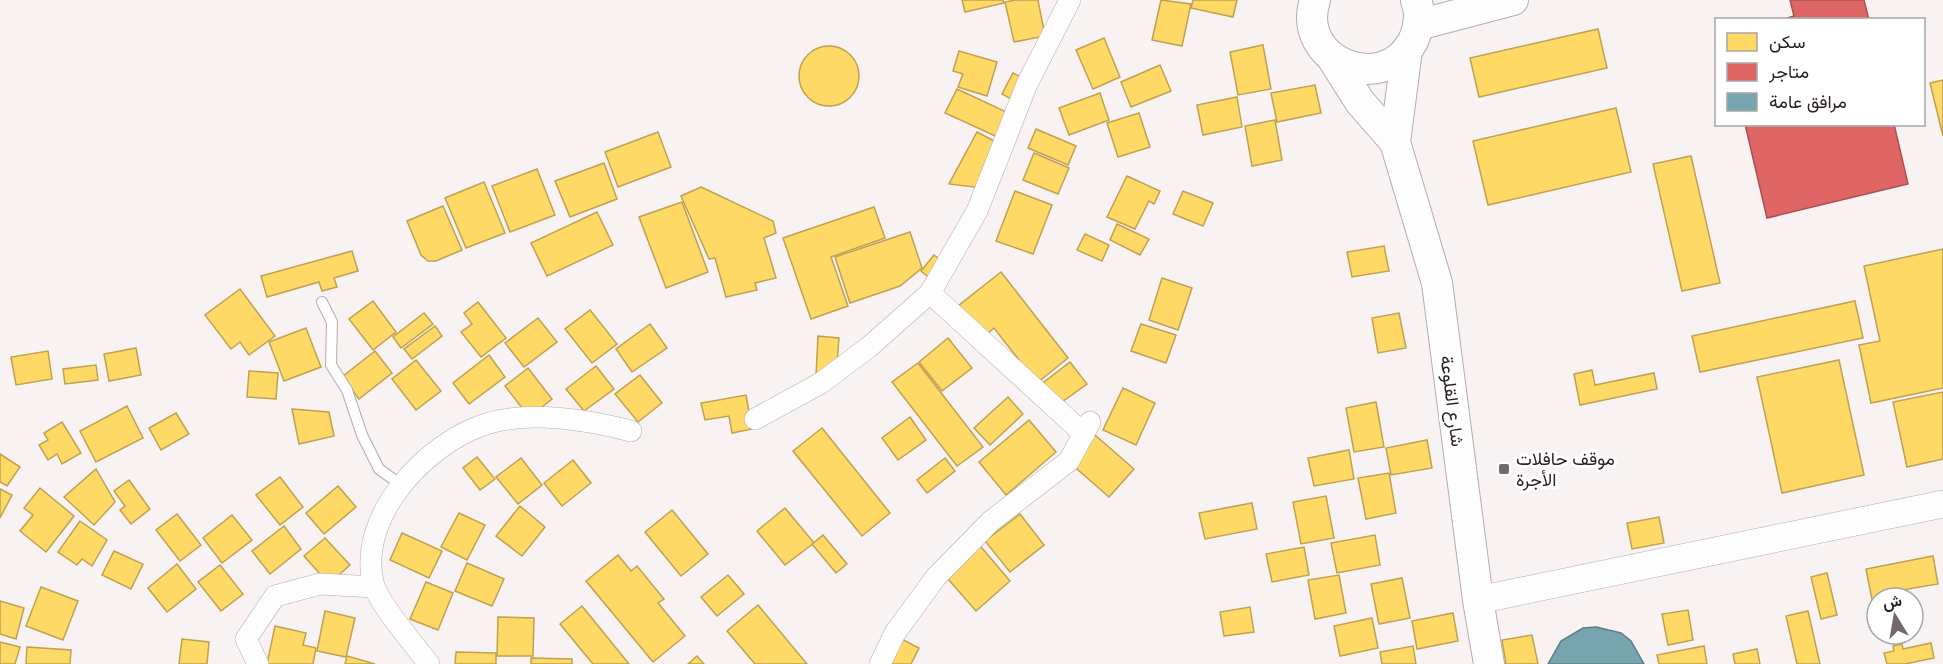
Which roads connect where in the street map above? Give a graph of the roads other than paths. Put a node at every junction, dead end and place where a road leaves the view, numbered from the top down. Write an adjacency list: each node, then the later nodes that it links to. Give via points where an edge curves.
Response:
1 (1070, 0): 7 (street, via 1027,84 977,211)
2 (1513, 0): 4 (main road)
3 (1307, 8): 5 (main road, via 1322,48)
4 (1414, 25): 5 (main road, via 1395,61 1379,68 1362,70); 6 (main road)
5 (1332, 58): 6 (main road, via 1360,102)
6 (1395, 142): 14 (main road, شارع القلوعة, via 1437,283)
7 (930, 293): 9 (street, via 821,383); 17 (street, via 1087,428 1069,461 991,521 936,577 895,633)
8 (322, 302): 11 (lane, via 332,322 331,365 347,390 379,469)
9 (755, 419)
10 (631, 430): 11 (street, via 584,419 536,417 487,423 450,441)
11 (400, 484): 13 (street, via 385,511 371,552)
12 (1943, 504): 14 (street)
13 (375, 587): 15 (street, via 320,584 275,596 246,639); 16 (street)
14 (1478, 600): 18 (main road, شارع القلوعة)
15 (258, 664)
16 (429, 664)
17 (880, 664)
18 (1489, 664)

